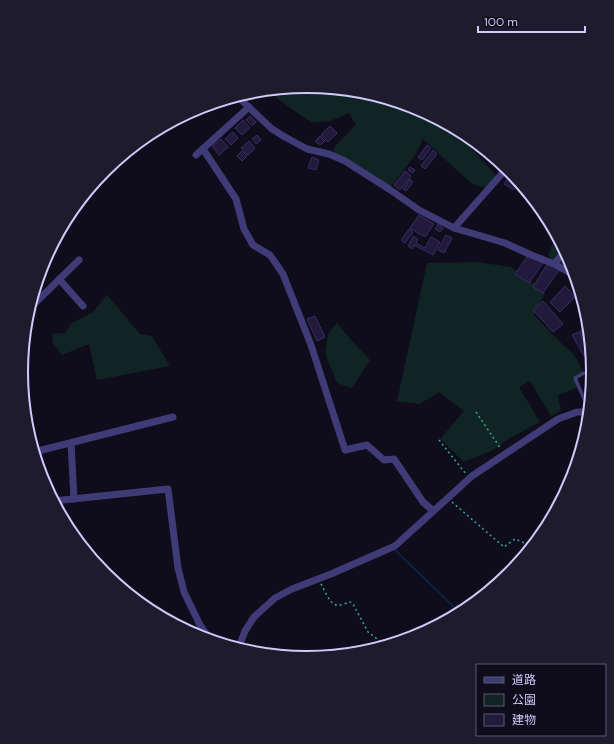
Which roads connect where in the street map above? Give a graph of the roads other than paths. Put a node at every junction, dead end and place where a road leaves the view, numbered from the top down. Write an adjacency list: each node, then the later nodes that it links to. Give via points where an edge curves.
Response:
1 (244, 100): 2 (street)
2 (249, 107): 3 (street); 6 (street, via 272,129 285,137 307,149 345,161 419,210)
3 (203, 148): 4 (street); 22 (street, via 236,199 244,229 253,245 270,255 283,274 311,345 345,450 366,445 384,460 394,459)
4 (196, 155)
5 (502, 173): 6 (street)
6 (454, 228): 9 (street, via 505,243)
7 (561, 256): 9 (street)
8 (78, 260): 11 (street)
9 (554, 264): 10 (street)
10 (567, 271)
11 (59, 279): 12 (street); 13 (street)
12 (38, 300)
13 (84, 306)
14 (584, 373): 15 (lane, via 574,378)
15 (584, 401)
16 (583, 411): 22 (street, via 558,419 505,454 469,479)
17 (173, 417): 18 (street)
18 (70, 443): 19 (street); 20 (street)
19 (40, 451)
20 (74, 499): 21 (street); 23 (street, via 168,489 178,568 184,592)
21 (60, 500)
22 (432, 512): 24 (street, via 395,546 275,598 254,617)
23 (204, 632)
24 (240, 642)

